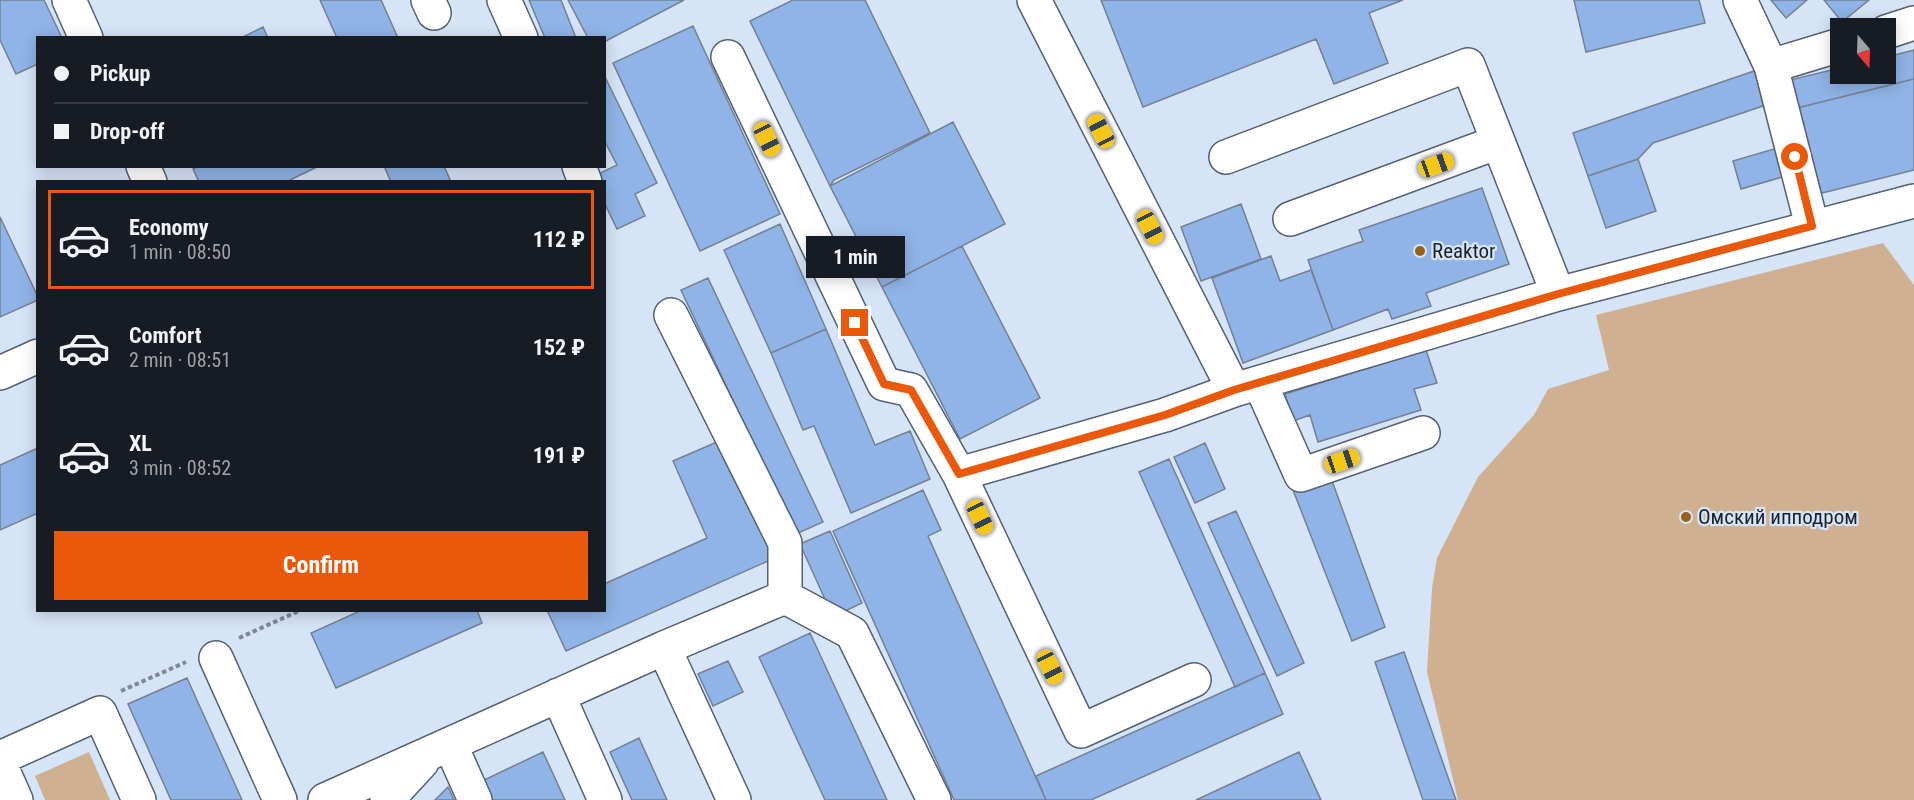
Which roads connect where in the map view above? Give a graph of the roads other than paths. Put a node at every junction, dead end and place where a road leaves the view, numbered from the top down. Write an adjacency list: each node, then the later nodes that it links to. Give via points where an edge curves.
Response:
1 (69, 0): 7 (street)
2 (504, 0): 8 (street)
3 (1034, 0): 21 (street)
4 (1740, 0): 11 (street)
5 (1914, 23): 6 (street)
6 (1896, 29)
7 (85, 36)
8 (520, 36)
9 (1830, 48): 11 (street)
10 (728, 57): 23 (street, via 884,384 911,390)
11 (1771, 66): 16 (street)
12 (1498, 142): 13 (street, via 1468,65); 15 (street); 17 (street)
13 (1226, 157)
14 (1914, 201): 16 (street)
15 (1290, 219)
16 (1812, 226): 17 (street)
17 (1558, 294): 21 (street)
18 (671, 315): 24 (street, via 785,543)
19 (36, 357): 20 (street)
20 (0, 373)
21 (1247, 386): 22 (street, via 1301,476); 23 (street, via 1165,415)
22 (1423, 433)
23 (959, 474): 27 (street, via 1080,731)
24 (786, 597): 25 (street); 40 (street, via 852,633)
25 (664, 648): 28 (street); 39 (street)
26 (214, 654): 34 (street)
27 (1194, 680)
28 (558, 695): 29 (street); 38 (street)
29 (441, 748): 35 (street); 36 (street); 37 (street)
30 (0, 758): 33 (street, via 100,713)
31 (0, 764): 32 (street)
32 (16, 800)
33 (139, 800)
34 (280, 800)
35 (325, 800)
36 (387, 800)
37 (475, 800)
38 (605, 800)
39 (734, 800)
40 (934, 800)

